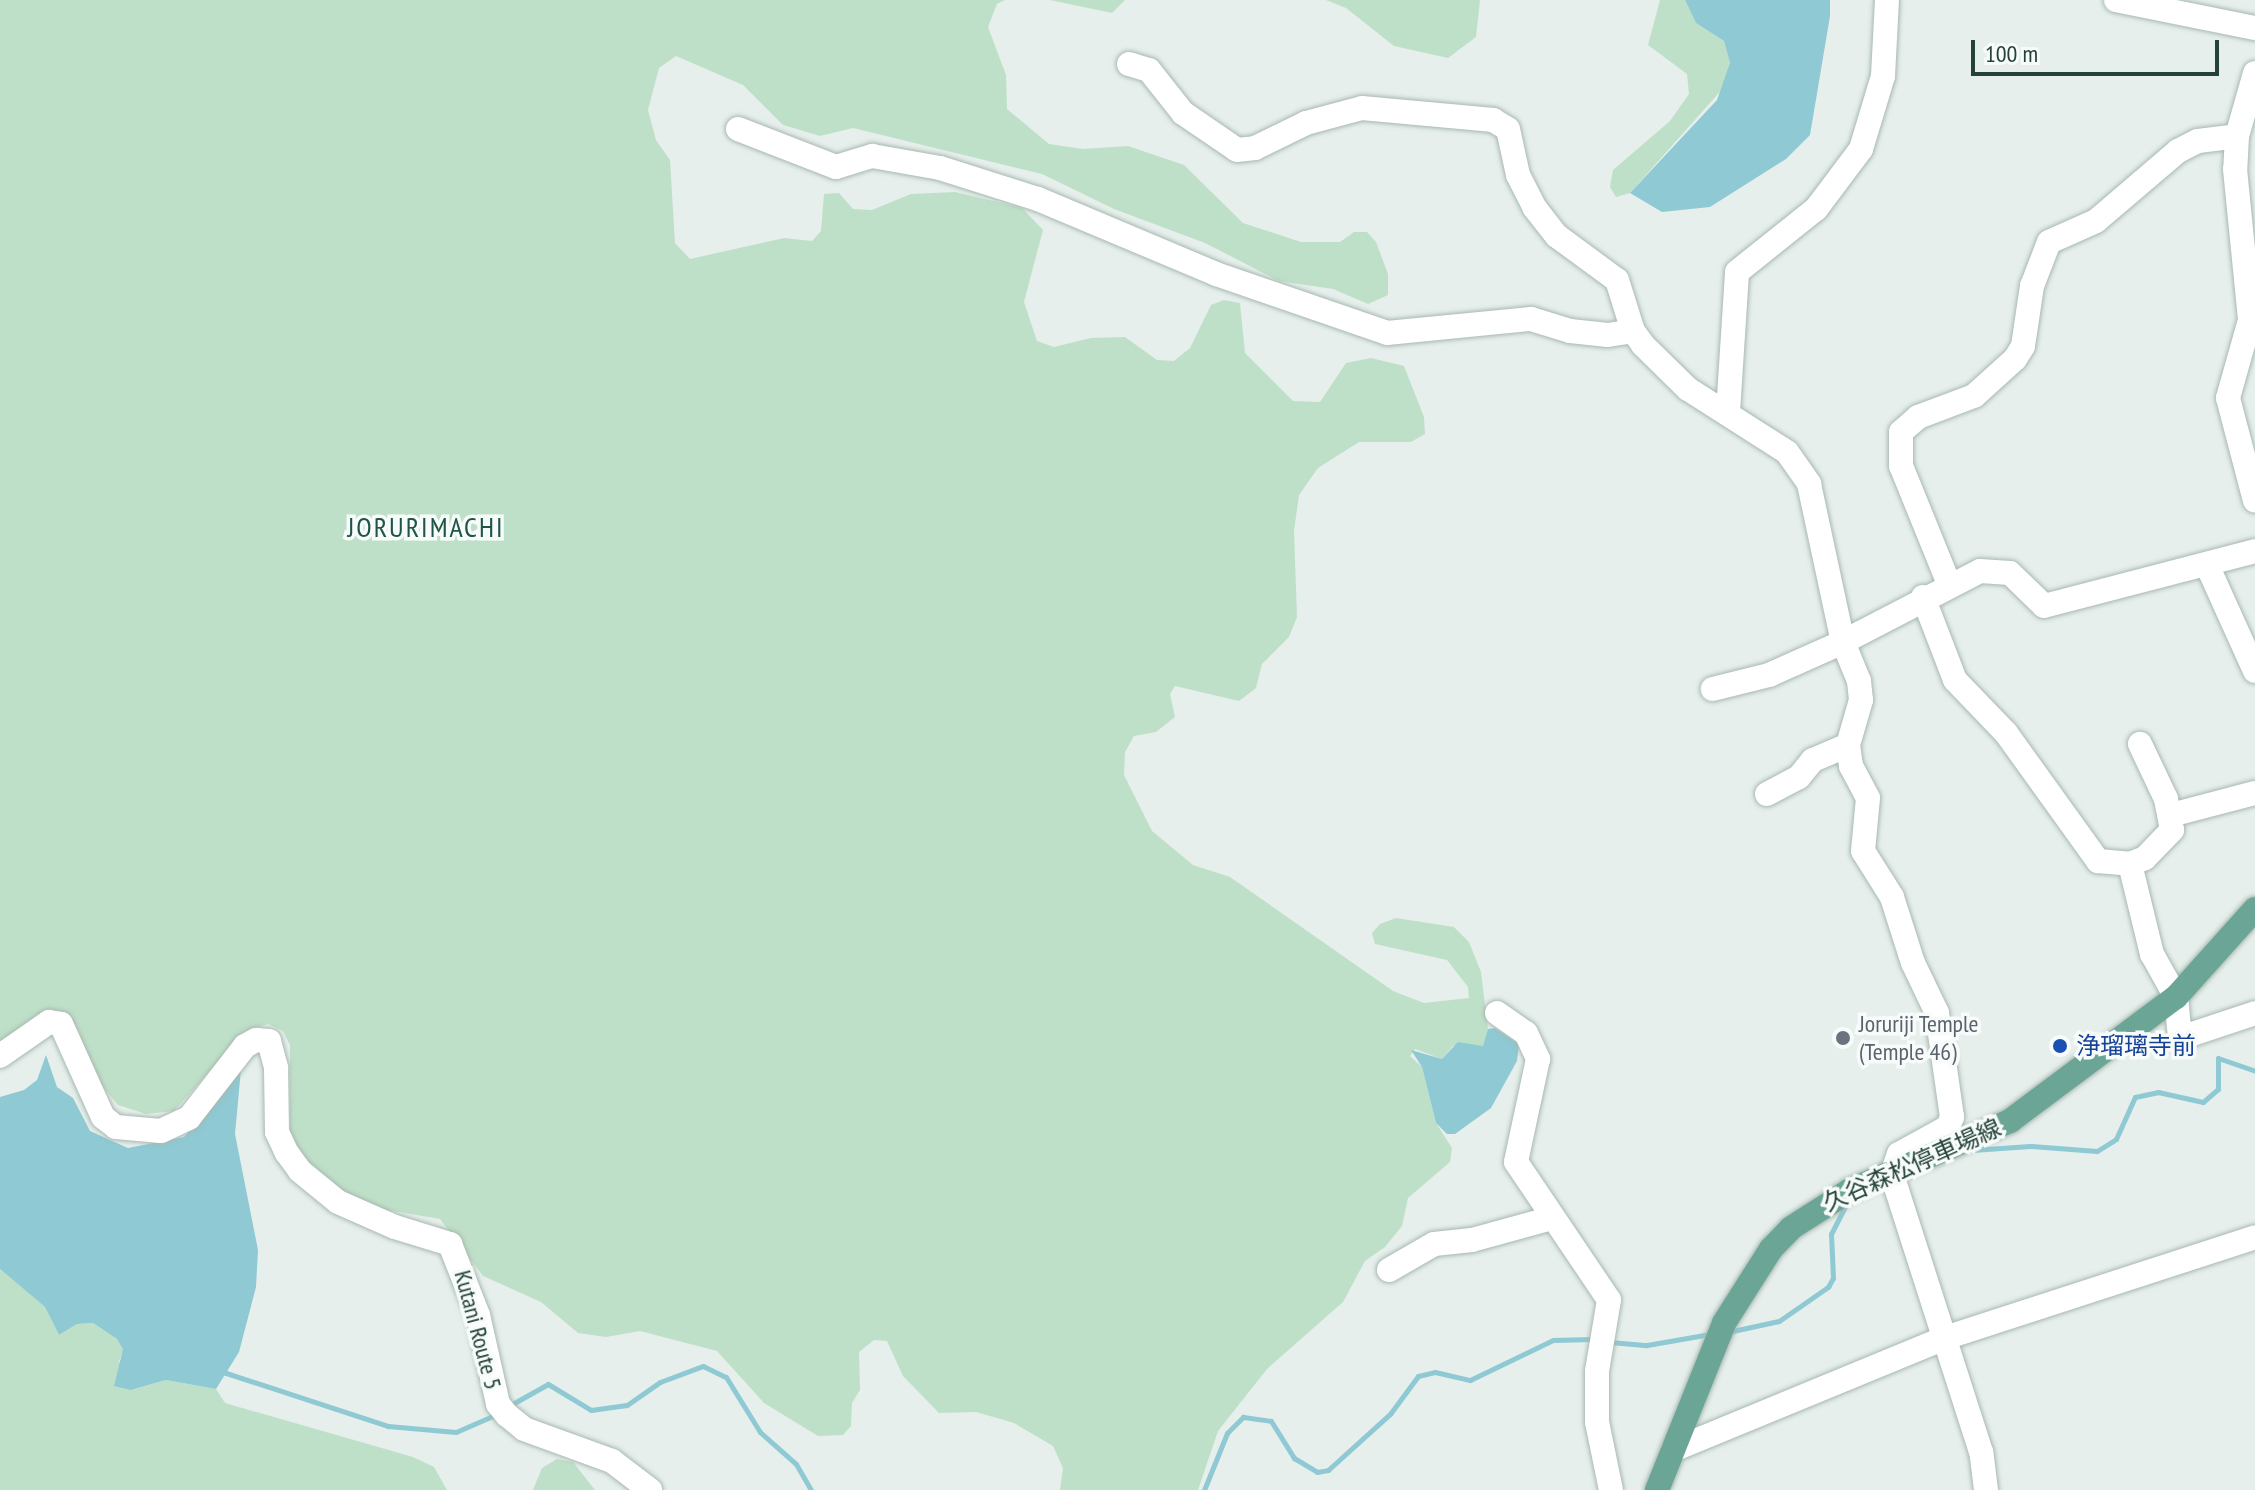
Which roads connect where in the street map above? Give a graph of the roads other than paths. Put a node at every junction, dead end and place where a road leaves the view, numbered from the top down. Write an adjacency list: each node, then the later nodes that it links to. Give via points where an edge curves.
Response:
1 (1887, 0): 10 (street, via 1883,76 1861,149 1816,209 1737,272)
2 (2116, 0): 3 (street)
3 (2255, 28)
4 (1129, 64): 8 (street, via 1149,70 1183,113 1237,150 1362,108 1502,124 1529,199 1557,236 1617,280)
5 (2255, 73): 7 (street)
6 (738, 129): 8 (street, via 836,167 872,156 940,168 1038,199 1216,274 1387,333 1531,319 1570,331)
7 (2237, 136): 9 (street, via 2235,169 2250,320); 14 (street, via 2198,141 2178,151 2096,221 2049,242 2032,286 2023,346 2015,359 1974,396 1918,417 1901,432 1901,466)
8 (1633, 331): 10 (street, via 1688,389)
9 (2246, 357): 11 (street, via 2228,398)
10 (1728, 412): 16 (street, via 1800,465 1824,539)
11 (2255, 501)
12 (2255, 551): 13 (street)
13 (2208, 567): 14 (street, via 2044,606 2010,573 1980,571); 17 (street)
14 (1949, 584): 15 (street)
15 (1923, 597): 16 (street); 24 (street, via 1955,680 2006,733 2098,861)
16 (1843, 642): 18 (street, via 1769,675); 20 (street, via 1861,700)
17 (2255, 671)
18 (1713, 689)
19 (2140, 744): 23 (street)
20 (1848, 745): 22 (street, via 1813,760 1799,777); 30 (street, via 1851,766 1868,798 1863,851 1892,897 1913,963 1937,1013 1952,1117 1948,1127 1899,1154)
21 (2255, 793): 23 (street)
22 (1767, 794)
23 (2171, 815): 24 (street, via 2172,830 2162,845)
24 (2130, 864): 26 (street, via 2152,954)
25 (2255, 909): 26 (main road, 久谷森松停車場線)
26 (2176, 997): 28 (street, via 2180,1038); 30 (main road, 久谷森松停車場線, via 2010,1121)
27 (1497, 1013): 31 (street, via 1526,1033 1538,1059 1516,1162)
28 (2255, 1013)
29 (0, 1056): 36 (street, Kutani Route 5, via 49,1022 61,1024 103,1117 116,1127 161,1131 189,1118 245,1046 269,1041 276,1068 277,1132 300,1171 361,1214 450,1244 478,1315 502,1410 524,1429 612,1461)
30 (1892, 1174): 34 (street); 35 (main road, 久谷森松停車場線, via 1817,1208 1771,1249 1724,1323)
31 (1552, 1218): 33 (street, via 1472,1240 1434,1244); 37 (street, via 1609,1300 1597,1371 1597,1422)
32 (2255, 1237): 34 (street)
33 (1389, 1270)
34 (1942, 1339): 35 (street); 39 (street, via 1981,1452)
35 (1673, 1450): 38 (main road, 久谷森松停車場線)
36 (650, 1490)
37 (1611, 1490)
38 (1657, 1490)
39 (1986, 1490)

